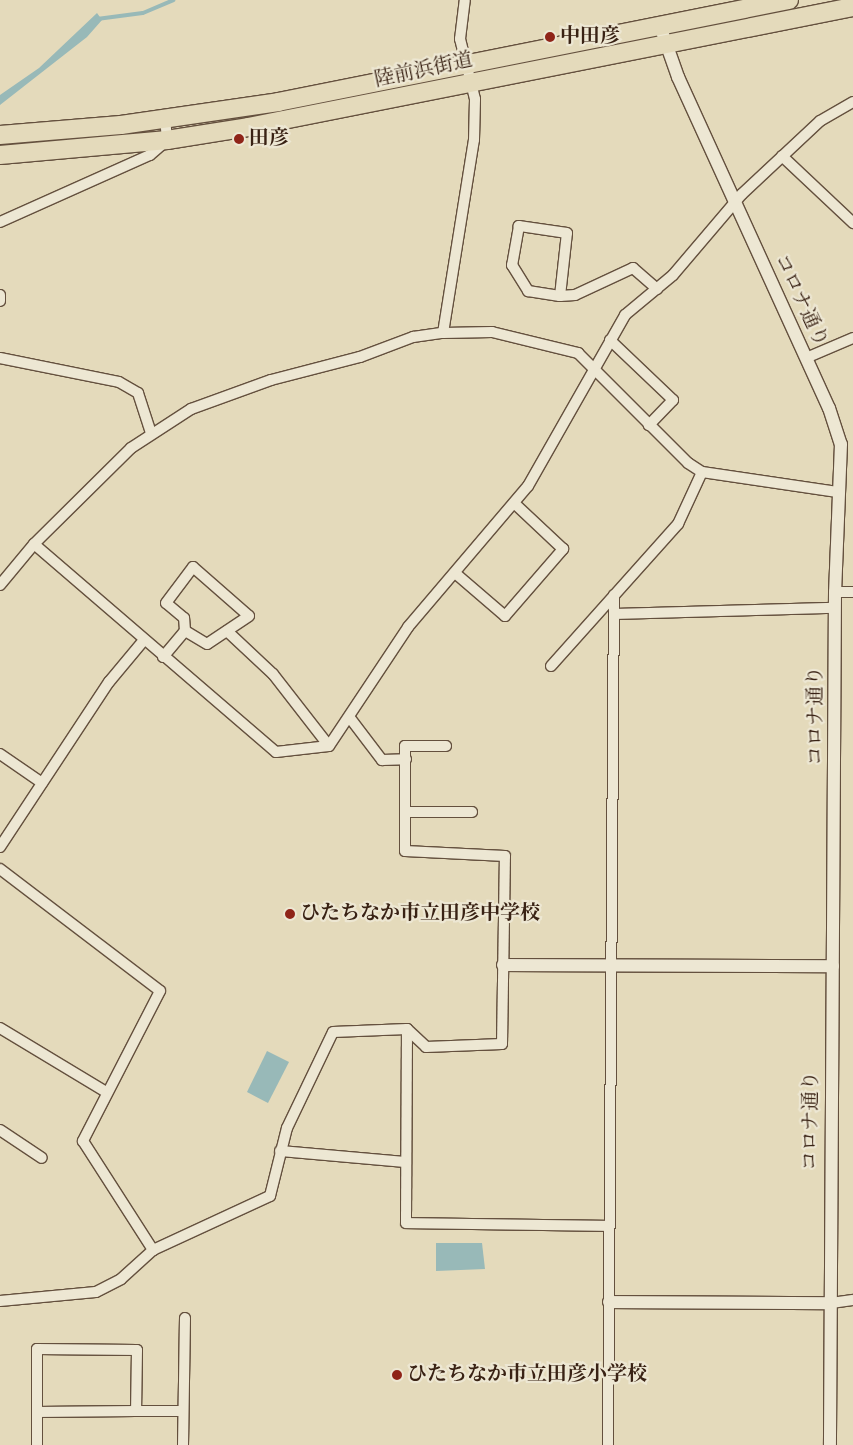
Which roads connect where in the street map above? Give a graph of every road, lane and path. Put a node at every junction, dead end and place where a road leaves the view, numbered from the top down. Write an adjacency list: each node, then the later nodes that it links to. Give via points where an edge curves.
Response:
1 (465, 0): 6 (street, via 460,39)
2 (789, 0): 4 (highway, 陸前浜街道)
3 (853, 8): 5 (highway, 陸前浜街道)
4 (660, 26): 5 (street, コロナ通り); 6 (highway, 陸前浜街道)
5 (665, 45): 7 (highway, 陸前浜街道); 14 (street, コロナ通り)
6 (465, 66): 7 (street); 9 (highway, 陸前浜街道)
7 (470, 83): 11 (highway, 陸前浜街道); 21 (street, via 475,99 474,140)
8 (853, 102): 13 (street, via 820,121)
9 (165, 119): 10 (highway, 陸前浜街道); 11 (street)
10 (0, 135)
11 (167, 140): 12 (highway, 陸前浜街道); 15 (street, via 150,155)
12 (0, 154)
13 (782, 156): 14 (street); 16 (street)
14 (734, 206): 17 (street); 25 (street, コロナ通り)
15 (0, 222)
16 (853, 223)
17 (657, 289): 19 (street, via 633,268 575,295); 23 (street, via 625,315)
18 (0, 295): 20 (street)
19 (560, 296): 19 (street, via 567,234 519,226 512,265 528,291)
20 (0, 301)
21 (443, 333): 26 (street, via 492,332 578,353); 28 (street, via 413,337 360,357 236,391)
22 (853, 338): 25 (street)
23 (610, 340): 26 (street); 27 (street, via 673,400)
24 (0, 358): 28 (street, via 119,382 138,393)
25 (806, 358): 30 (street, コロナ通り, via 841,444)
26 (595, 366): 27 (street); 31 (street, via 537,472)
27 (650, 426): 29 (street)
28 (151, 433): 32 (street)
29 (702, 472): 30 (street); 37 (street, via 678,524)
30 (838, 492): 35 (street, コロナ通り)
31 (514, 503): 33 (street); 33 (street, via 563,549 505,616)
32 (34, 544): 34 (street); 42 (street)
33 (455, 573): 45 (street, via 384,660)
34 (0, 585)
35 (835, 592): 36 (street); 38 (street, コロナ通り)
36 (853, 592)
37 (614, 595): 39 (street); 44 (street)
38 (835, 608): 39 (street); 57 (street, コロナ通り)
39 (614, 614): 56 (street)
40 (185, 631): 41 (street, via 207,644); 41 (street, via 184,618 166,603 192,567 249,616); 43 (street)
41 (227, 631): 46 (street, via 273,674)
42 (144, 640): 43 (street); 50 (street, via 109,682)
43 (163, 657): 46 (street, via 276,752)
44 (551, 666)
45 (350, 718): 46 (street); 49 (street, via 382,760)
46 (329, 746)
47 (446, 746): 49 (street, via 405,746)
48 (0, 754): 50 (street)
49 (406, 759): 51 (street)
50 (42, 784): 53 (street)
51 (405, 812): 52 (street); 55 (street, via 405,851 505,856)
52 (472, 812)
53 (0, 847)
54 (0, 869): 60 (street, via 160,991)
55 (503, 965): 56 (street); 59 (street, via 502,1044 426,1047)
56 (611, 965): 57 (street); 65 (street)
57 (834, 966): 70 (street, コロナ通り)
58 (0, 1028): 60 (street)
59 (407, 1029): 62 (street, via 333,1032); 64 (street)
60 (106, 1092): 66 (street, via 83,1141)
61 (0, 1130): 63 (street)
62 (280, 1151): 64 (street); 66 (street, via 270,1196)
63 (42, 1158)
64 (406, 1162): 65 (street, via 406,1224)
65 (609, 1226): 69 (street)
66 (153, 1250): 68 (street, via 122,1279 96,1292)
67 (853, 1300): 70 (street)
68 (0, 1301)
69 (609, 1302): 70 (street); 77 (street)
70 (831, 1303): 78 (street, コロナ通り)
71 (185, 1318): 73 (street)
72 (136, 1411): 73 (street); 74 (street); 74 (street, via 137,1350 37,1349)
73 (183, 1411): 76 (street)
74 (37, 1412): 75 (street)
75 (37, 1445)
76 (183, 1445)
77 (608, 1445)
78 (830, 1445)

